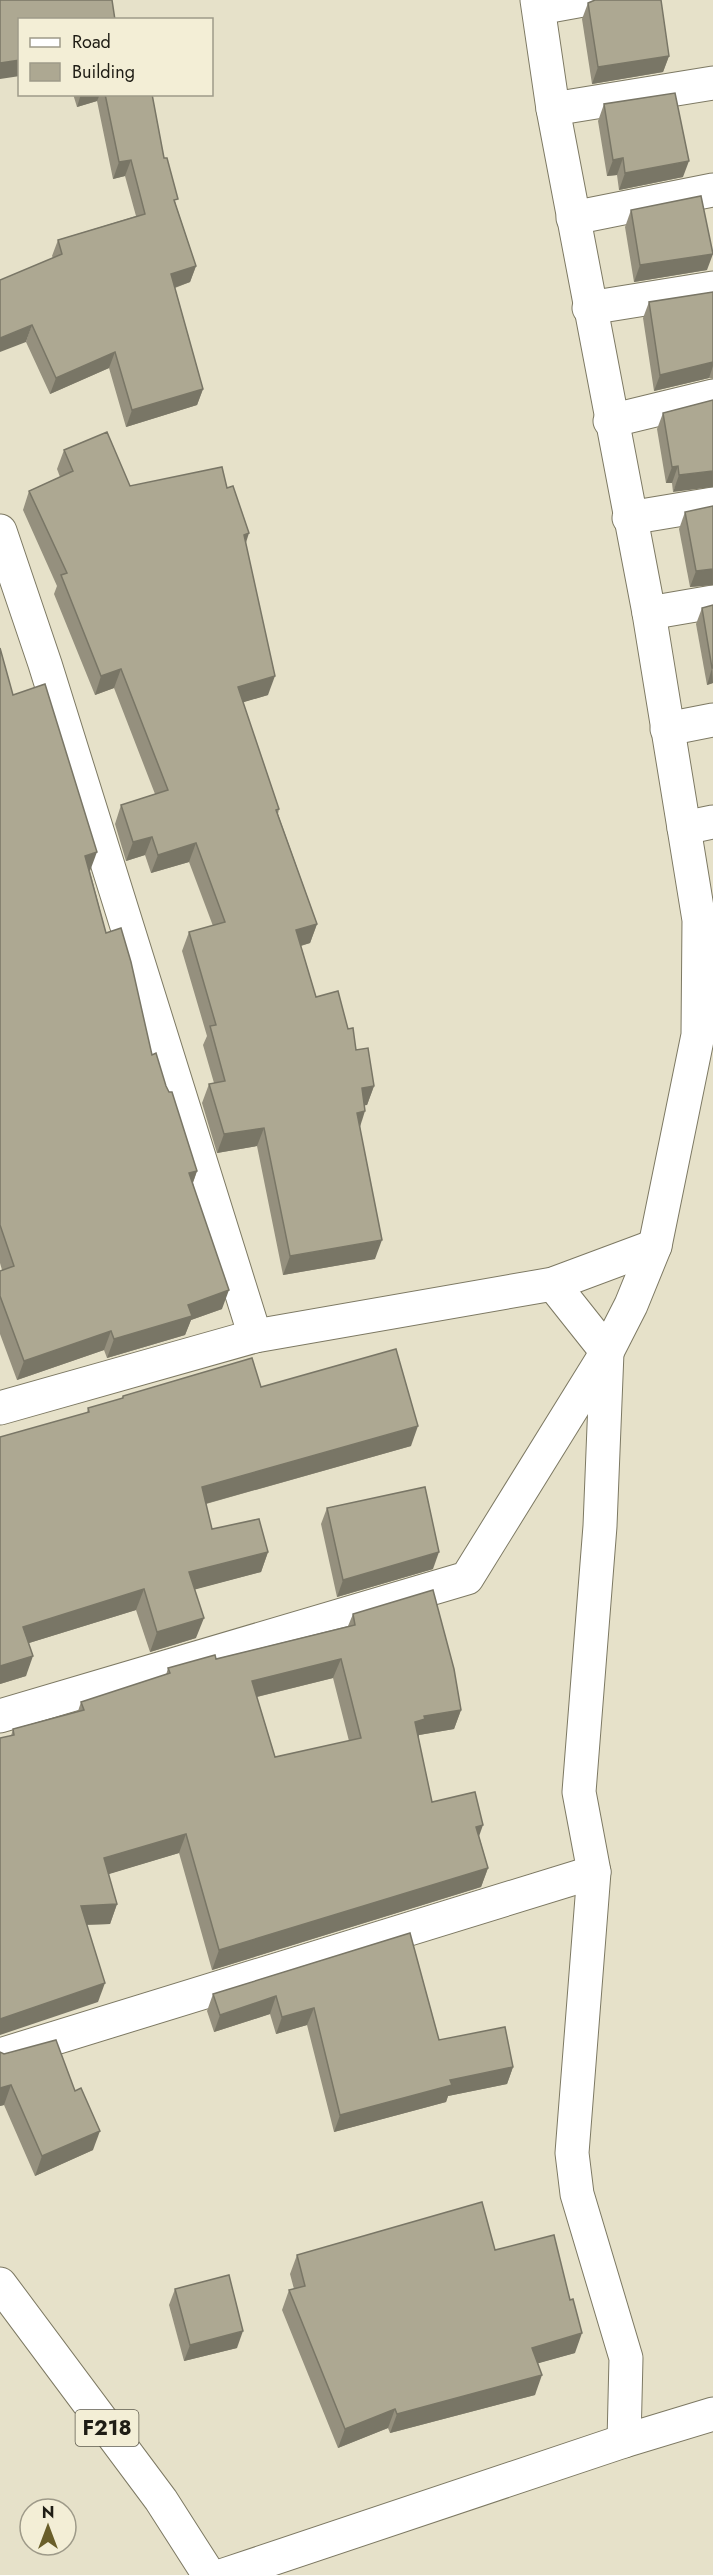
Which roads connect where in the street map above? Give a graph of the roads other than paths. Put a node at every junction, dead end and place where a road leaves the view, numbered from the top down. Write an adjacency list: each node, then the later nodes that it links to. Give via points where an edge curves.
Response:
1 (582, 0): 2 (street)
2 (538, 4): 4 (street)
3 (713, 83): 4 (street)
4 (553, 109): 6 (street)
5 (713, 190): 6 (street)
6 (573, 218): 8 (street)
7 (713, 288): 8 (street)
8 (589, 308): 10 (street)
9 (713, 396): 10 (street)
10 (610, 421): 12 (street)
11 (713, 504): 12 (street)
12 (629, 518): 15 (street)
13 (0, 531): 23 (street)
14 (713, 602): 15 (street)
15 (649, 613): 17 (street)
16 (713, 720): 17 (street)
17 (668, 729): 18 (street)
18 (698, 825): 19 (street)
19 (706, 918): 20 (street)
20 (706, 1035): 21 (street)
21 (655, 1246): 22 (street); 24 (street)
22 (553, 1284): 23 (street); 24 (street)
23 (255, 1336): 25 (street)
24 (607, 1352): 26 (street, via 467,1578); 27 (street, via 600,1526 579,1792)
25 (0, 1408)
26 (0, 1716)
27 (594, 1872): 28 (street); 31 (street, via 572,2153 577,2194 626,2358)
28 (0, 2055)
29 (0, 2284): 32 (street, F218, via 161,2500)
30 (713, 2414): 31 (street)
31 (624, 2441): 33 (street)
32 (209, 2575)
33 (224, 2575)

